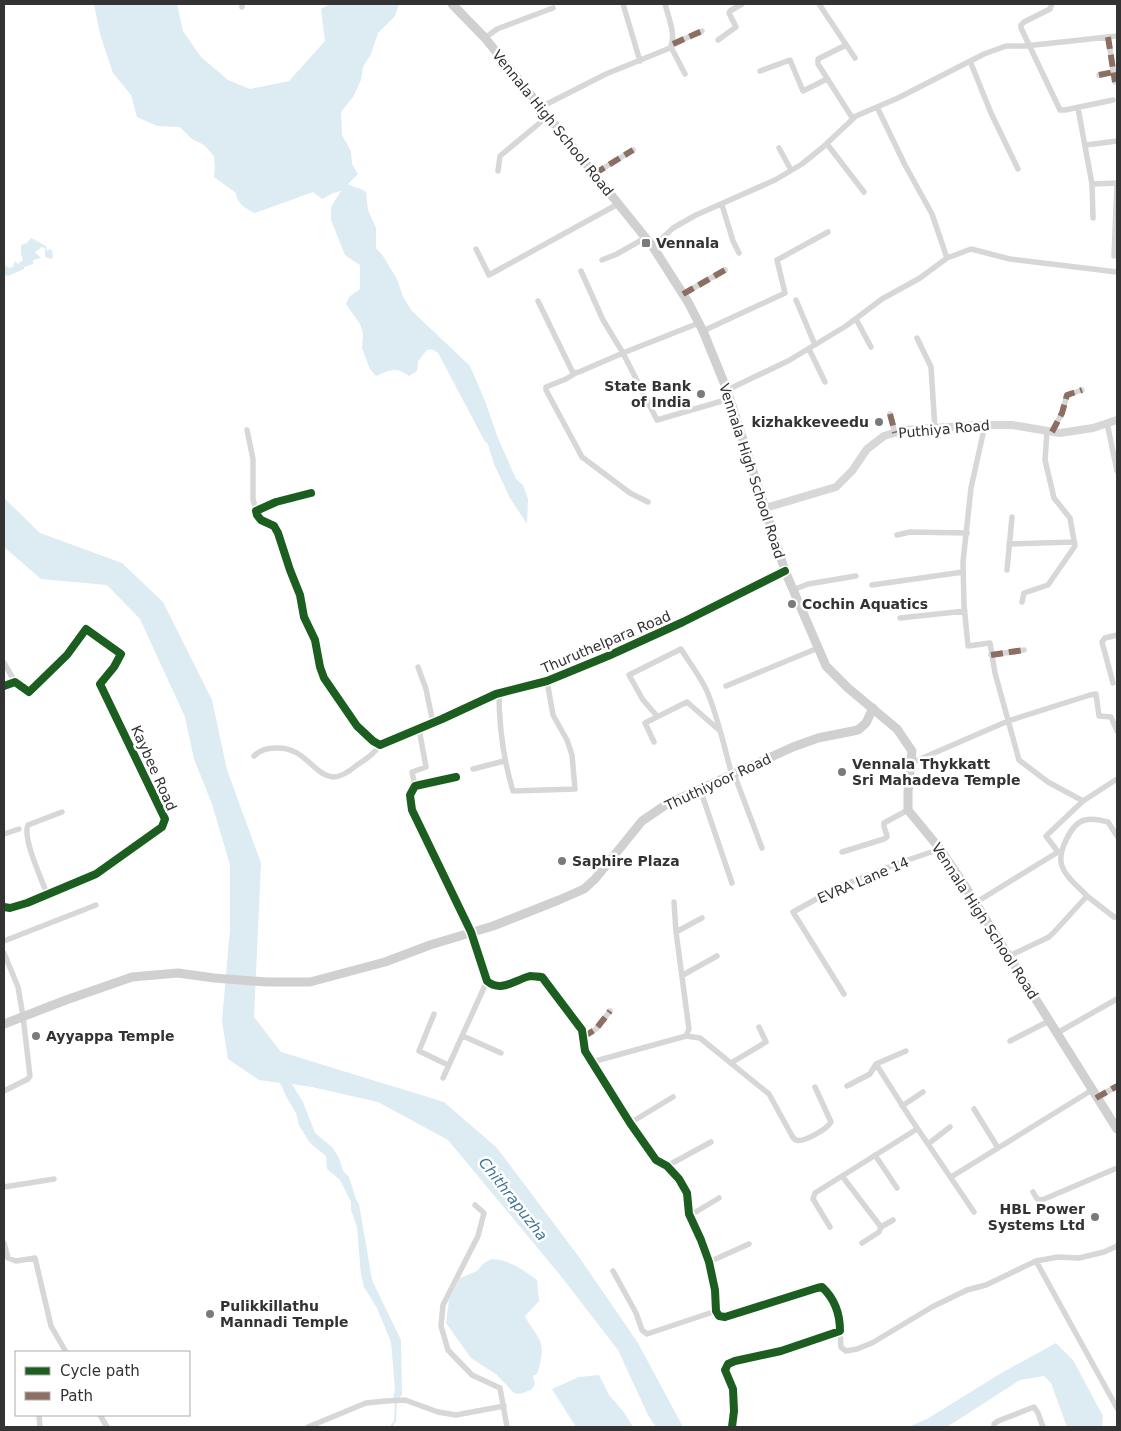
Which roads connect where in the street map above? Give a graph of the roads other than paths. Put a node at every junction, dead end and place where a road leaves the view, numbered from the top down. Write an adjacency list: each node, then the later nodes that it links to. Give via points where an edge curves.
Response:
1 (452, 4): 11 (main road, Vennala High School Road)
2 (624, 4): 17 (street)
3 (665, 4): 13 (street)
4 (742, 4): 12 (street, via 729,13 736,27)
5 (820, 4): 14 (street)
6 (1052, 4): 15 (street, via 1050,9 1021,25)
7 (553, 8): 11 (street, via 497,29)
8 (702, 30): 13 (street)
9 (1117, 36): 10 (street)
10 (1108, 37): 15 (street); 20 (street)
11 (485, 38): 26 (main road, Vennala High School Road)
12 (718, 40)
13 (672, 45): 17 (street); 21 (street)
14 (846, 45): 16 (street); 23 (street, via 818,59)
15 (1030, 46): 18 (street, via 1006,46); 28 (street, via 1060,110)
16 (855, 58)
17 (640, 61): 26 (street, via 606,74)
18 (970, 61): 27 (street); 36 (street)
19 (760, 71): 23 (street, via 790,60 803,91)
20 (1114, 72): 22 (street); 24 (street)
21 (685, 74)
22 (1099, 75)
23 (827, 79): 30 (street)
24 (1116, 82)
25 (1113, 100): 28 (street)
26 (541, 107): 29 (main road, Vennala High School Road)
27 (877, 108): 30 (street); 51 (street, via 932,214)
28 (1078, 108): 33 (street)
29 (548, 116): 38 (street, via 500,156); 39 (main road, Vennala High School Road)
30 (853, 119): 32 (street)
31 (1117, 141): 33 (street)
32 (827, 144): 37 (street); 41 (street)
33 (1086, 145): 40 (street)
34 (779, 148): 37 (street)
35 (634, 150): 39 (street)
36 (1018, 169)
37 (792, 170): 43 (street)
38 (498, 171)
39 (594, 174): 42 (main road, Vennala High School Road)
40 (1092, 184): 44 (street); 50 (street, via 1117,183)
41 (864, 192)
42 (618, 204): 46 (main road, Vennala High School Road); 48 (street, via 489,275)
43 (722, 205): 47 (street, via 673,228); 49 (street)
44 (1093, 218)
45 (828, 232): 60 (street, via 777,260 784,292)
46 (646, 238): 47 (main road, Vennala High School Road); 52 (street)
47 (653, 247): 56 (main road, Vennala High School Road)
48 (476, 249)
49 (739, 253)
50 (1114, 256)
51 (947, 258): 55 (street, via 971,249 1010,259); 59 (street)
52 (602, 260)
53 (724, 270): 56 (street)
54 (581, 271): 65 (street, via 603,320)
55 (1117, 272)
56 (683, 294): 60 (main road, Vennala High School Road)
57 (796, 300): 62 (street)
58 (538, 301): 66 (street, via 569,367)
59 (856, 319): 62 (street); 63 (street)
60 (701, 327): 65 (street); 69 (main road, Vennala High School Road)
61 (917, 338): 74 (street, via 931,367)
62 (815, 345): 64 (street)
63 (871, 346)
64 (809, 349): 67 (street); 69 (street)
65 (623, 353): 66 (street); 69 (street, via 657,420)
66 (576, 373): 80 (street, via 546,387 546,390 582,457 630,493)
67 (825, 382)
68 (1082, 390): 76 (street, via 1067,395 1062,413)
69 (728, 395): 81 (main road, Vennala High School Road)
70 (890, 414): 77 (street)
71 (1117, 420): 72 (street, Puthiya Road)
72 (1108, 423): 76 (street, Puthiya Road, via 1060,433); 78 (street)
73 (985, 424): 74 (street, Puthiya Road); 76 (street, Puthiya Road); 84 (street, via 971,488)
74 (935, 429): 77 (street, Puthiya Road)
75 (247, 430): 82 (street, via 253,459)
76 (1049, 431): 86 (street, via 1045,460 1054,498 1070,518)
77 (895, 433): 81 (street, Puthiya Road, via 884,436 867,449 836,487)
78 (1117, 471)
79 (312, 494): 82 (street)
80 (648, 502)
81 (765, 508): 89 (main road, Vennala High School Road)
82 (256, 510): 119 (street, via 261,520 274,526 278,533 300,595 304,617 315,640 324,678 357,726 372,741)
83 (1012, 517): 87 (street)
84 (968, 533): 85 (street, via 910,532); 90 (street)
85 (897, 535)
86 (1074, 542): 87 (street); 94 (street, via 1075,546 1048,585 1024,594)
87 (1009, 544): 88 (street)
88 (1007, 570)
89 (785, 571): 93 (main road, Vennala High School Road); 103 (street, Thuruthelpara Road, via 684,622)
90 (963, 572): 92 (street); 95 (street)
91 (856, 576): 93 (street, via 808,584)
92 (872, 585)
93 (793, 590): 98 (main road, Vennala High School Road)
94 (1022, 602)
95 (965, 610): 96 (street); 100 (street, via 968,646 990,643)
96 (900, 618)
97 (1117, 635): 105 (street, via 1102,642)
98 (818, 648): 107 (street); 110 (main road, Vennala High School Road, via 826,666)
99 (1024, 650): 100 (street)
100 (991, 655): 113 (street)
101 (4, 663): 104 (street)
102 (418, 667): 114 (street)
103 (547, 681): 108 (street, Thuruthelpara Road); 121 (street, via 553,715 572,755 575,789 513,791)
104 (15, 682): 106 (street); 139 (street, Kaybee Road, via 29,692 67,655 86,629 121,654 100,684 165,819 162,827 96,874)
105 (1113, 683)
106 (4, 686)
107 (726, 686)
108 (499, 693): 114 (street, Thuruthelpara Road); 121 (street)
109 (712, 707): 111 (street); 112 (street, via 700,678 681,649 629,675 643,700); 116 (street)
110 (873, 708): 122 (main road, Vennala High School Road, via 897,729 912,751); 124 (main road, Thuthiyoor Road, via 866,723 858,730 793,747)
111 (701, 714): 112 (street, via 687,702); 116 (street)
112 (657, 716): 118 (street, via 645,724)
113 (1008, 721): 117 (street, via 1096,694 1099,716 1111,717); 122 (street); 129 (street, via 1019,760 1048,782)
114 (433, 724): 115 (street, Thuruthelpara Road)
115 (419, 729): 119 (street, Thuruthelpara Road); 127 (street, via 426,767 412,772)
116 (720, 731): 124 (street)
117 (1117, 731)
118 (654, 742)
119 (380, 744): 120 (street, via 376,752 347,772 331,777 285,747 259,751)
120 (254, 756)
121 (504, 761): 123 (street)
122 (911, 763): 130 (main road, Vennala High School Road)
123 (473, 769)
124 (733, 775): 128 (main road, Thuthiyoor Road); 135 (street)
125 (456, 777): 127 (street)
126 (1117, 779): 129 (street)
127 (415, 786): 147 (street, via 410,795 412,810)
128 (700, 789): 138 (street); 147 (main road, Thuthiyoor Road, via 667,804 642,821 584,889 502,923)
129 (1083, 801): 142 (street, via 1046,836 1058,852)
130 (908, 810): 136 (main road, Vennala High School Road); 137 (street, via 884,824 887,834 884,839)
131 (62, 812): 139 (street, via 28,825 26,830)
132 (19, 829): 133 (street)
133 (4, 834)
134 (1117, 836): 140 (street, via 1108,822 1083,820 1066,839 1061,864)
135 (762, 848)
136 (940, 850): 142 (main road, Vennala High School Road); 155 (street, EVRA Lane 14, via 838,887 793,912)
137 (842, 852)
138 (732, 883)
139 (47, 894): 144 (street, Kaybee Road, via 10,908)
140 (1087, 896): 145 (street); 152 (street, via 1048,937)
141 (674, 902): 148 (street)
142 (975, 903): 152 (main road, Vennala High School Road)
143 (96, 905): 149 (street)
144 (4, 907)
145 (1117, 917)
146 (702, 918): 148 (street)
147 (471, 932): 154 (street); 159 (main road, Thuthiyoor Road, via 385,962 310,982 268,982 178,973 132,977)
148 (676, 932): 153 (street)
149 (4, 941)
150 (4, 953): 159 (street, via 18,987)
151 (717, 956): 153 (street)
152 (1009, 956): 160 (main road, Vennala High School Road)
153 (683, 975): 165 (street, via 689,1029)
154 (487, 981): 164 (street); 166 (street, via 500,987 532,976 542,977 582,1030)
155 (844, 994)
156 (1117, 999): 163 (street)
157 (610, 1011): 166 (street, via 596,1029)
158 (434, 1014): 173 (street, via 419,1051)
159 (23, 1016): 161 (main road, Thuthiyoor Road); 178 (street, via 30,1076)
160 (1049, 1021): 163 (main road, Vennala High School Road); 167 (street)
161 (4, 1024)
162 (760, 1027): 171 (street, via 766,1042)
163 (1057, 1034): 180 (main road, Vennala High School Road)
164 (463, 1036): 169 (street); 173 (street)
165 (686, 1036): 170 (street); 171 (street, via 700,1038)
166 (583, 1037): 170 (street, via 585,1051)
167 (1010, 1041)
168 (906, 1051): 172 (street)
169 (501, 1053)
170 (592, 1062): 184 (street)
171 (731, 1063): 177 (street, via 770,1094 797,1140 806,1139 831,1122)
172 (876, 1064): 175 (street, via 870,1074); 182 (street)
173 (448, 1065): 174 (street)
174 (443, 1078)
175 (846, 1086)
176 (1117, 1086): 180 (street)
177 (815, 1087)
178 (4, 1091)
179 (923, 1092): 182 (street)
180 (1094, 1094): 187 (main road, Vennala High School Road); 190 (street)
181 (673, 1097): 184 (street)
182 (902, 1106): 186 (street)
183 (974, 1109): 190 (street)
184 (630, 1123): 192 (street, via 656,1160)
185 (950, 1127): 189 (street)
186 (918, 1128): 189 (street); 191 (street)
187 (1117, 1129)
188 (711, 1142): 192 (street)
189 (928, 1144): 195 (street)
190 (998, 1148): 195 (street)
191 (874, 1155): 194 (street); 198 (street)
192 (667, 1166): 203 (street, via 687,1193)
193 (1117, 1168): 199 (street, via 1042,1200 1037,1199)
194 (842, 1176): 205 (street, via 813,1196); 206 (street)
195 (951, 1177): 202 (street)
196 (54, 1179): 197 (street)
197 (4, 1187)
198 (898, 1188)
199 (1033, 1192)
200 (719, 1198): 203 (street)
201 (476, 1205): 217 (street, via 484,1213 478,1236 443,1305 441,1326 448,1350 472,1375 500,1388)
202 (974, 1212)
203 (689, 1216): 212 (street)
204 (892, 1220): 206 (street)
205 (830, 1227)
206 (881, 1227): 208 (street, via 879,1232)
207 (4, 1243): 216 (street, via 9,1259 35,1258 51,1326)
208 (862, 1243)
209 (749, 1244): 212 (street)
210 (1117, 1246): 211 (street, via 1079,1258)
211 (1036, 1261): 215 (street, via 932,1307 857,1349 846,1351 841,1347); 218 (street)
212 (709, 1262): 214 (street)
213 (613, 1271): 214 (street, via 642,1330 647,1334)
214 (716, 1311): 215 (street, via 725,1317 822,1287 837,1308)
215 (840, 1331): 223 (street, via 781,1352 728,1364 725,1370 733,1389)
216 (65, 1351)
217 (504, 1406): 221 (street, via 456,1414 438,1412 401,1400 391,1401 366,1404); 222 (street)
218 (1117, 1408)
219 (101, 1416): 220 (street)
220 (107, 1427)
221 (308, 1427)
222 (507, 1427)
223 (732, 1427)
224 (994, 1427): 225 (street, via 998,1421 1034,1407)
225 (1043, 1427)

